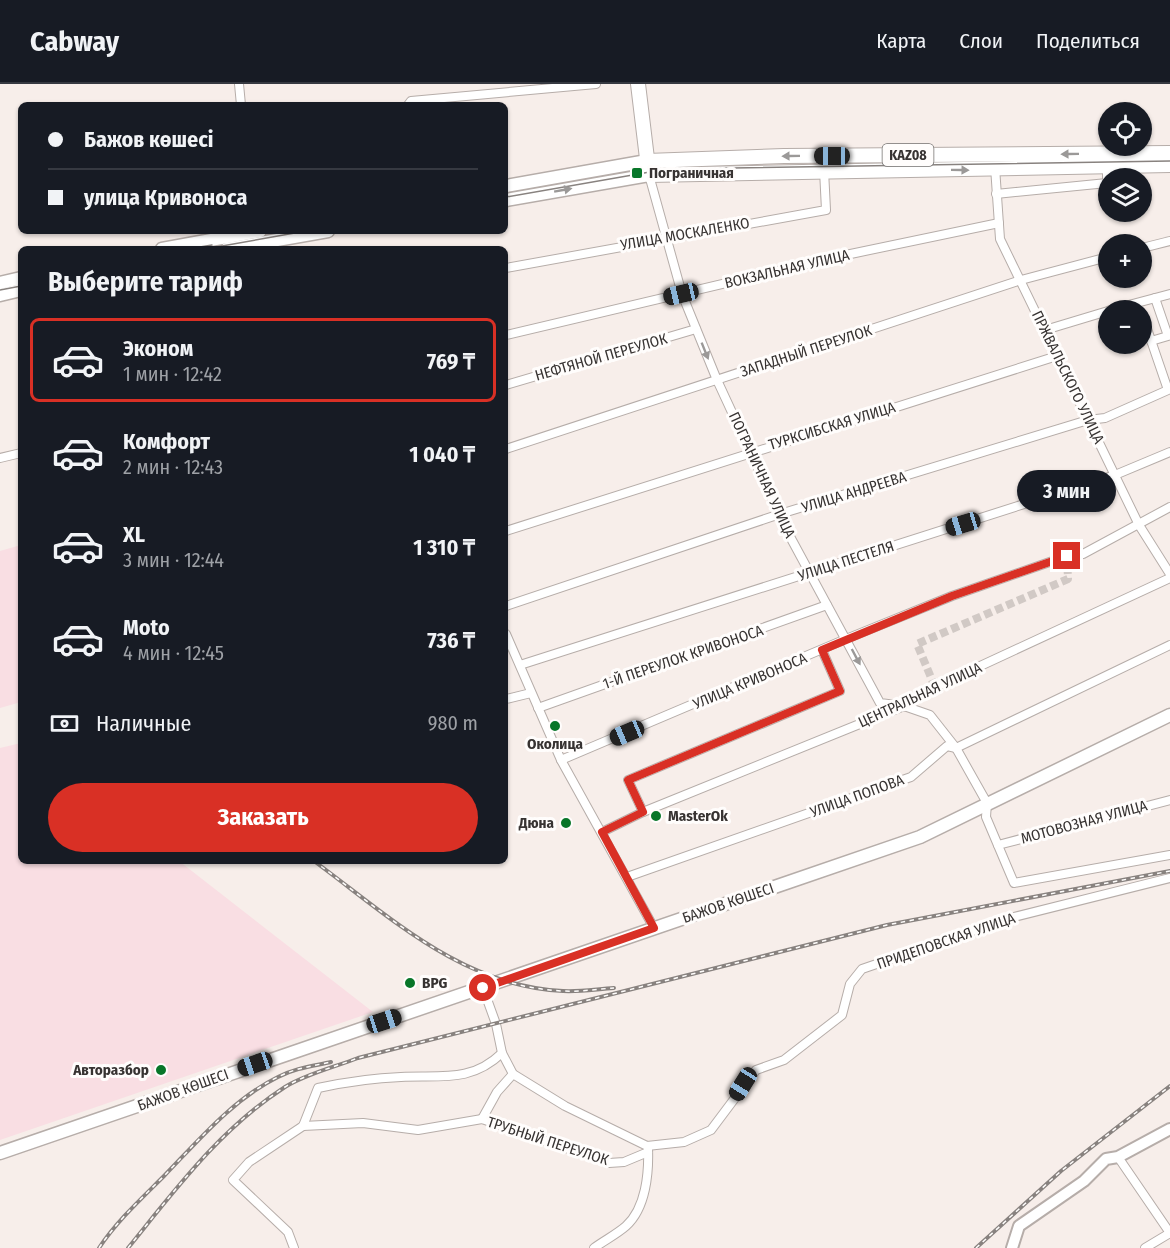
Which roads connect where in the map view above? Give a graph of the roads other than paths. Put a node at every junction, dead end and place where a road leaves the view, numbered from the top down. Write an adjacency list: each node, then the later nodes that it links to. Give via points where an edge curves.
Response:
1 (239, 84): 4 (street)
2 (596, 84): 5 (street)
3 (638, 84): 8 (highway, ПОГРАНИЧНАЯ УЛИЦА)
4 (241, 102)
5 (410, 102)
6 (1170, 153): 7 (highway, KAZ08, one-way to 7)
7 (997, 156): 8 (highway, KAZ08, one-way to 8, via 784,156); 12 (street, ПРЖВАЛЬСКОГО УЛИЦА)
8 (647, 161): 13 (highway, ПОГРАНИЧНАЯ УЛИЦА); 14 (main road)
9 (1107, 165): 10 (highway); 12 (highway); 15 (street, via 1107,183)
10 (1170, 165)
11 (824, 170): 12 (highway, one-way to 12); 13 (highway); 20 (street, УЛИЦА МОСКАЛЕНКО, via 826,210)
12 (995, 170): 15 (street, ПРЖВАЛЬСКОГО УЛИЦА)
13 (649, 175): 16 (main road, one-way to 13); 20 (street, ПОГРАНИЧНАЯ УЛИЦА)
14 (508, 186)
15 (996, 194): 17 (street, ПРЖВАЛЬСКОГО УЛИЦА)
16 (508, 200)
17 (999, 223): 29 (street, ПРЖВАЛЬСКОГО УЛИЦА, via 1000,239); 32 (street, ВОКЗАЛЬНАЯ УЛИЦА)
18 (233, 234): 23 (main road)
19 (300, 234): 21 (main road)
20 (666, 237): 27 (street, УЛИЦА МОСКАЛЕНКО); 32 (street, ПОГРАНИЧНАЯ УЛИЦА)
21 (263, 238): 24 (main road)
22 (1170, 241): 25 (street)
23 (176, 246)
24 (237, 246)
25 (1152, 246)
26 (1098, 260): 29 (street, ЗАПАДНЫЙ ПЕРЕУЛОК)
27 (508, 267)
28 (18, 279): 30 (main road)
29 (1021, 280): 39 (street, ПРЖВАЛЬСКОГО УЛИЦА); 44 (street, ЗАПАДНЫЙ ПЕРЕУЛОК)
30 (0, 283)
31 (18, 291): 34 (main road)
32 (681, 294): 38 (street, ПОГРАНИЧНАЯ УЛИЦА); 40 (street, ВОКЗАЛЬНАЯ УЛИЦА)
33 (1170, 294): 35 (street)
34 (0, 295)
35 (1155, 298): 36 (street); 41 (street, via 1168,336)
36 (1152, 300)
37 (1098, 314): 39 (street)
38 (696, 329): 44 (street, ПОГРАНИЧНАЯ УЛИЦА, one-way to 44); 45 (street, НЕФТЯНОЙ ПЕРЕУЛОК)
39 (1045, 330): 43 (street, ПРЖВАЛЬСКОГО УЛИЦА)
40 (508, 335)
41 (1152, 341)
42 (1152, 344): 46 (street, УЛИЦА АНДРЕЕВА, via 1168,390 1105,418)
43 (1057, 356): 46 (street, ПРЖВАЛЬСКОГО УЛИЦА); 48 (street, ТУРКСИБСКАЯ УЛИЦА)
44 (717, 380): 47 (street, ЗАПАДНЫЙ ПЕРЕУЛОК); 48 (street, ПОГРАНИЧНАЯ УЛИЦА)
45 (508, 384)
46 (1088, 420): 52 (street, ПРЖВАЛЬСКОГО УЛИЦА); 54 (street, УЛИЦА АНДРЕЕВА)
47 (508, 448)
48 (750, 452): 54 (street, ПОГРАНИЧНАЯ УЛИЦА); 56 (street, ТУРКСИБСКАЯ УЛИЦА)
49 (1170, 452): 52 (street, УЛИЦА ПЕСТЕЛЯ)
50 (18, 454): 51 (street)
51 (0, 458)
52 (1115, 475): 55 (street, ПРЖВАЛЬСКОГО УЛИЦА); 57 (street, УЛИЦА ПЕСТЕЛЯ)
53 (1170, 507): 55 (street, УЛИЦА КРИВОНОСА)
54 (780, 514): 57 (street, ПОГРАНИЧНАЯ УЛИЦА); 59 (street, УЛИЦА АНДРЕЕВА)
55 (1139, 525): 58 (street, ПРЖВАЛЬСКОГО УЛИЦА); 62 (street, УЛИЦА КРИВОНОСА, via 1083,554 963,592)
56 (508, 530)
57 (810, 572): 60 (street, ПОГРАНИЧНАЯ УЛИЦА); 65 (street, УЛИЦА ПЕСТЕЛЯ)
58 (1170, 576): 68 (street, ЦЕНТРАЛЬНАЯ УЛИЦА, via 935,687)
59 (508, 605)
60 (827, 605): 62 (street, ПОГРАНИЧНАЯ УЛИЦА); 69 (street, 1-Й ПЕРЕУЛОК КРИВОНОСА)
61 (508, 638): 65 (street)
62 (846, 639): 64 (street, УЛИЦА КРИВОНОСА); 68 (street, ПОГРАНИЧНАЯ УЛИЦА, one-way to 68, via 880,703)
63 (1170, 645): 71 (street, УЛИЦА ПОПОВА)
64 (822, 650): 72 (street, УЛИЦА КРИВОНОСА); 75 (street, via 840,691 628,780)
65 (520, 665): 66 (street)
66 (531, 693): 67 (street); 69 (street)
67 (508, 699)
68 (904, 706): 71 (street, ПОГРАНИЧНАЯ УЛИЦА, via 930,715); 75 (street, ЦЕНТРАЛЬНАЯ УЛИЦА)
69 (538, 708): 72 (street)
70 (1170, 715): 74 (main road, БАЖОВ КӨШЕСІ)
71 (956, 748): 74 (street, ПОГРАНИЧНАЯ УЛИЦА); 79 (street, УЛИЦА ПОПОВА, via 947,746 911,777)
72 (561, 760): 76 (street)
73 (1170, 800): 77 (street, МОТОВОЗНАЯ УЛИЦА)
74 (987, 803): 77 (street, ПОГРАНИЧНАЯ УЛИЦА, via 986,817); 81 (main road, БАЖОВ КӨШЕСІ, via 920,837)
75 (643, 812): 76 (street, ЦЕНТРАЛЬНАЯ УЛИЦА)
76 (602, 832): 79 (street)
77 (998, 845): 78 (street, ПОГРАНИЧНАЯ УЛИЦА, via 1014,883)
78 (1170, 855)
79 (627, 876): 81 (street)
80 (1170, 878): 88 (street, ПРИДЕПОВСКАЯ УЛИЦА, via 1010,918 862,969 850,984 842,1015 784,1060 756,1070 711,1130 684,1142)
81 (654, 928): 82 (main road, БАЖОВ КӨШЕСІ)
82 (483, 988): 83 (street); 89 (main road, БАЖОВ КӨШЕСІ)
83 (502, 1053): 84 (street); 86 (street, via 488,1067 454,1077 355,1080 318,1088)
84 (513, 1074): 85 (street); 88 (street)
85 (482, 1119): 86 (street, ТРУБНЫЙ ПЕРЕУЛОК, via 418,1130 363,1123); 88 (street, ТРУБНЫЙ ПЕРЕУЛОК, via 609,1163 624,1162)
86 (303, 1126): 92 (street, via 249,1162 233,1180 288,1232)
87 (1170, 1129): 90 (street)
88 (648, 1149): 93 (street, via 647,1181 637,1211 627,1225)
89 (0, 1153)
90 (1118, 1157): 91 (street); 94 (street, via 1107,1159 1084,1181 1019,1226)
91 (1170, 1233): 95 (street)
92 (294, 1248)
93 (594, 1248)
94 (1012, 1248)
95 (1145, 1248)

